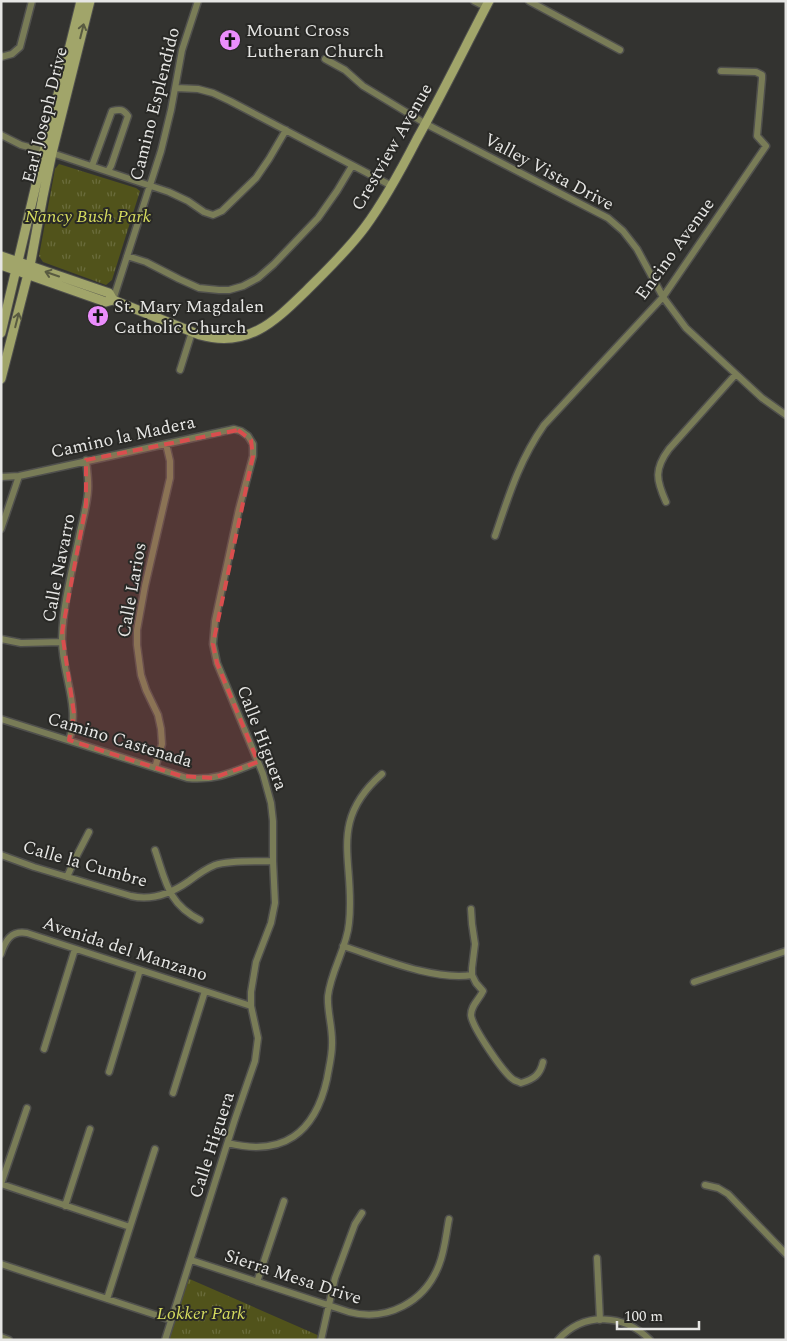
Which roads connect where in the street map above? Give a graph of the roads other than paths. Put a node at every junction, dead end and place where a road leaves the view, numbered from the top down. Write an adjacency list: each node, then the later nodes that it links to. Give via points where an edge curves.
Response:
1 (32, 1): 9 (street, via 20,47)
2 (81, 1): 16 (main road, Earl Joseph Drive)
3 (90, 1): 16 (main road, Earl Joseph Drive, one-way to 3)
4 (198, 1): 12 (street, Camino Esplendido, via 182,50)
5 (474, 1): 7 (street)
6 (529, 1): 8 (street)
7 (488, 4): 13 (main road, Crestview Avenue)
8 (620, 50)
9 (1, 57)
10 (325, 59): 13 (street, Valley Vista Drive)
11 (721, 71): 27 (street, Encino Avenue, via 762,75 758,136 766,146)
12 (176, 88): 14 (street, via 213,93); 20 (street, Camino Esplendido)
13 (426, 124): 21 (main road, Crestview Avenue); 27 (street, Valley Vista Drive, via 608,218 637,249)
14 (286, 130): 18 (street); 20 (street, via 262,171 218,214 208,214 180,197)
15 (1, 135): 16 (street, via 21,145)
16 (48, 152): 17 (street); 25 (main road, Earl Joseph Drive); 26 (main road, Earl Joseph Drive)
17 (92, 166): 19 (street); 19 (street, via 112,111 124,110 128,116)
18 (352, 166): 21 (street); 23 (street, via 318,218 274,264 243,286 219,290 199,288)
19 (108, 171): 20 (street)
20 (150, 185): 23 (street, Camino Esplendido)
21 (392, 186): 29 (main road, Crestview Avenue, via 353,242 274,321 254,332 232,338)
22 (1, 256): 25 (main road)
23 (127, 256): 28 (street, Camino Esplendido)
24 (1, 265): 25 (main road)
25 (17, 267): 26 (main road, Crestview Avenue); 30 (main road, Earl Joseph Drive)
26 (29, 270): 28 (main road, Crestview Avenue, via 109,293); 33 (main road, Earl Joseph Drive, one-way to 26)
27 (663, 298): 32 (street, Valley Vista Drive, via 686,328); 42 (street, Encino Avenue, via 544,425 519,470)
28 (113, 300): 29 (main road, Crestview Avenue)
29 (192, 332): 31 (street)
30 (1, 333)
31 (180, 370)
32 (736, 374): 34 (street, Valley Vista Drive); 40 (street, via 660,460 658,475)
33 (1, 379)
34 (786, 415)
35 (248, 436): 36 (street, Camino la Madera, via 234,429); 47 (street, Calle Higuera, via 253,444 252,456 215,621 213,644 217,663)
36 (166, 444): 37 (street, Camino la Madera); 48 (street, Calle Larios, via 170,478 137,630 141,675 161,730 162,744)
37 (86, 460): 38 (street, Camino la Madera); 44 (street, Calle Navarro, via 88,492 68,585)
38 (18, 476): 39 (street, Camino la Madera); 41 (street)
39 (1, 478)
40 (666, 502)
41 (1, 529)
42 (495, 536)
43 (1, 639): 44 (street, via 21,643)
44 (62, 642): 46 (street, Calle Navarro, via 74,714)
45 (1, 719): 46 (street, Camino Castenada)
46 (70, 740): 48 (street, Camino Castenada)
47 (258, 762): 48 (street, Camino Castenada, via 229,774 204,779); 53 (street, Calle Higuera, via 273,813)
48 (155, 768)
49 (382, 774): 58 (street, via 360,797 348,827 350,903)
50 (89, 832): 54 (street)
51 (155, 850): 55 (street)
52 (1, 855): 54 (street, Calle la Cumbre)
53 (273, 861): 55 (street, Calle la Cumbre, via 219,864); 66 (street, Calle Higuera, via 274,913 256,962)
54 (67, 877): 55 (street, Calle la Cumbre, via 142,898)
55 (170, 892): 57 (street, via 178,905)
56 (471, 909): 63 (street, via 475,944)
57 (200, 920)
58 (343, 946): 63 (street, via 429,973 458,977); 73 (street, via 329,990 332,1052 317,1111 304,1128 279,1144 258,1148)
59 (74, 948): 61 (street, Avenida del Manzano, via 23,932 8,939); 62 (street, Avenida del Manzano); 67 (street)
60 (786, 951): 64 (street)
61 (1, 954)
62 (140, 970): 65 (street, Avenida del Manzano); 69 (street)
63 (472, 975): 68 (street, via 483,991 472,1009 471,1018 477,1032 507,1073 514,1080 526,1081 538,1074)
64 (694, 982)
65 (205, 991): 66 (street, Avenida del Manzano); 70 (street)
66 (251, 1006): 73 (street, Calle Higuera, via 258,1038 257,1054)
67 (44, 1049)
68 (543, 1062)
69 (109, 1072)
70 (173, 1093)
71 (27, 1108): 75 (street)
72 (90, 1129): 78 (street)
73 (228, 1143): 84 (street, Calle Higuera)
74 (155, 1150): 81 (street)
75 (1, 1184): 78 (street)
76 (705, 1185): 82 (street, via 728,1194)
77 (284, 1201): 86 (street)
78 (65, 1206): 81 (street)
79 (362, 1213): 88 (street, via 335,1278)
80 (449, 1219): 88 (street, Sierra Mesa Drive, via 439,1266 413,1300 372,1316)
81 (130, 1228): 87 (street)
82 (786, 1254)
83 (597, 1258): 90 (street)
84 (191, 1260): 86 (street, Sierra Mesa Drive); 89 (street, Calle Higuera)
85 (1, 1264): 87 (street)
86 (257, 1282): 88 (street, Sierra Mesa Drive)
87 (107, 1299): 89 (street)
88 (328, 1307): 94 (street)
89 (171, 1320): 93 (street, Calle Higuera)
90 (600, 1320): 95 (street, via 576,1326); 96 (street, via 627,1323)
91 (1, 1337): 92 (street)
92 (9, 1340)
93 (165, 1340)
94 (321, 1340)
95 (558, 1340)
96 (650, 1340)

